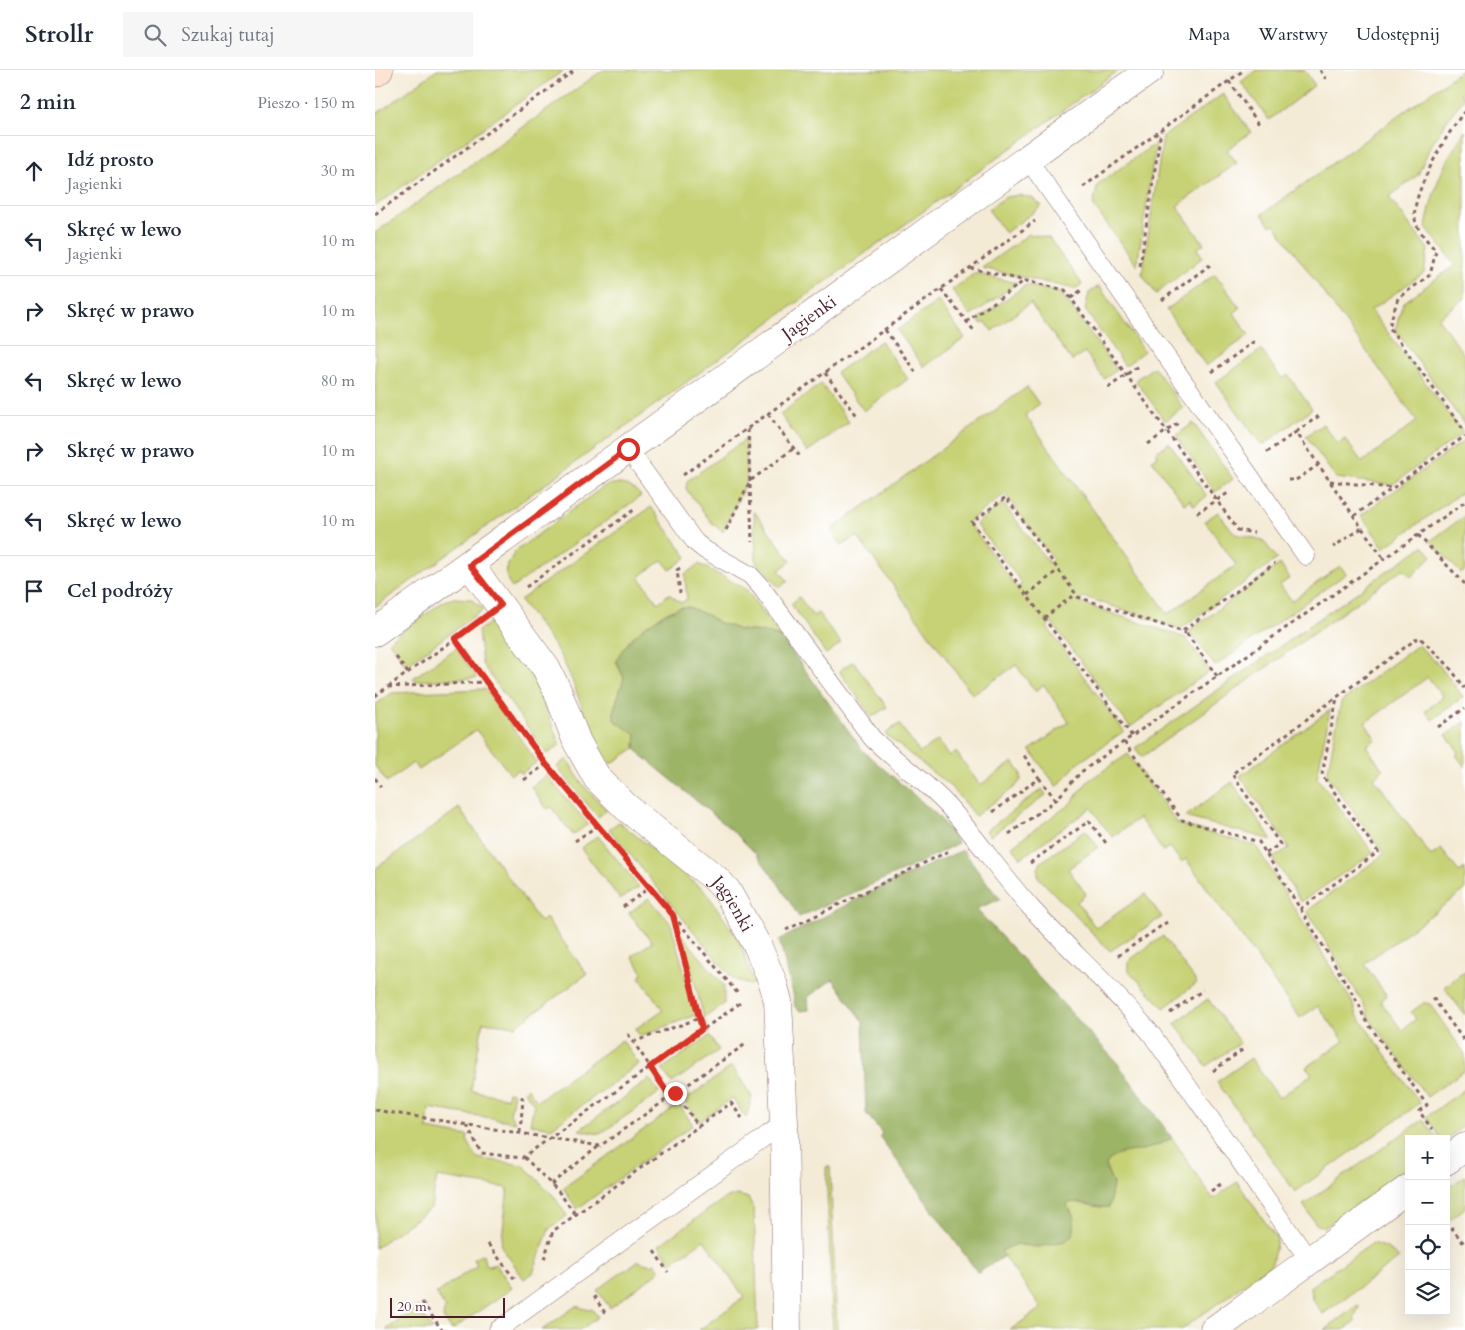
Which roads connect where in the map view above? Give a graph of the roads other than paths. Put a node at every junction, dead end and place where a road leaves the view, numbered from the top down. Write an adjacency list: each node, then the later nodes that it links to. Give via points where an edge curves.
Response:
1 (379, 70): 3 (main road)
2 (1150, 70): 4 (street, Jagienki)
3 (375, 73)
4 (1027, 158): 5 (street, Jagienki); 6 (lane)
5 (628, 449): 7 (street, Jagienki); 13 (lane, via 695,542 753,578 866,732 948,806 1031,908 1136,1014)
6 (1306, 556)
7 (470, 565): 8 (street, Jagienki); 9 (street, Jagienki, via 546,668 577,742 597,778 626,807 727,891 758,947 779,1001)
8 (375, 632)
9 (784, 1124): 14 (lane); 15 (street, Jagienki)
10 (1465, 1147): 11 (street)
11 (1450, 1158)
12 (1405, 1191): 13 (street)
13 (1309, 1260): 16 (street)
14 (498, 1330)
15 (787, 1330)
16 (1214, 1330)

